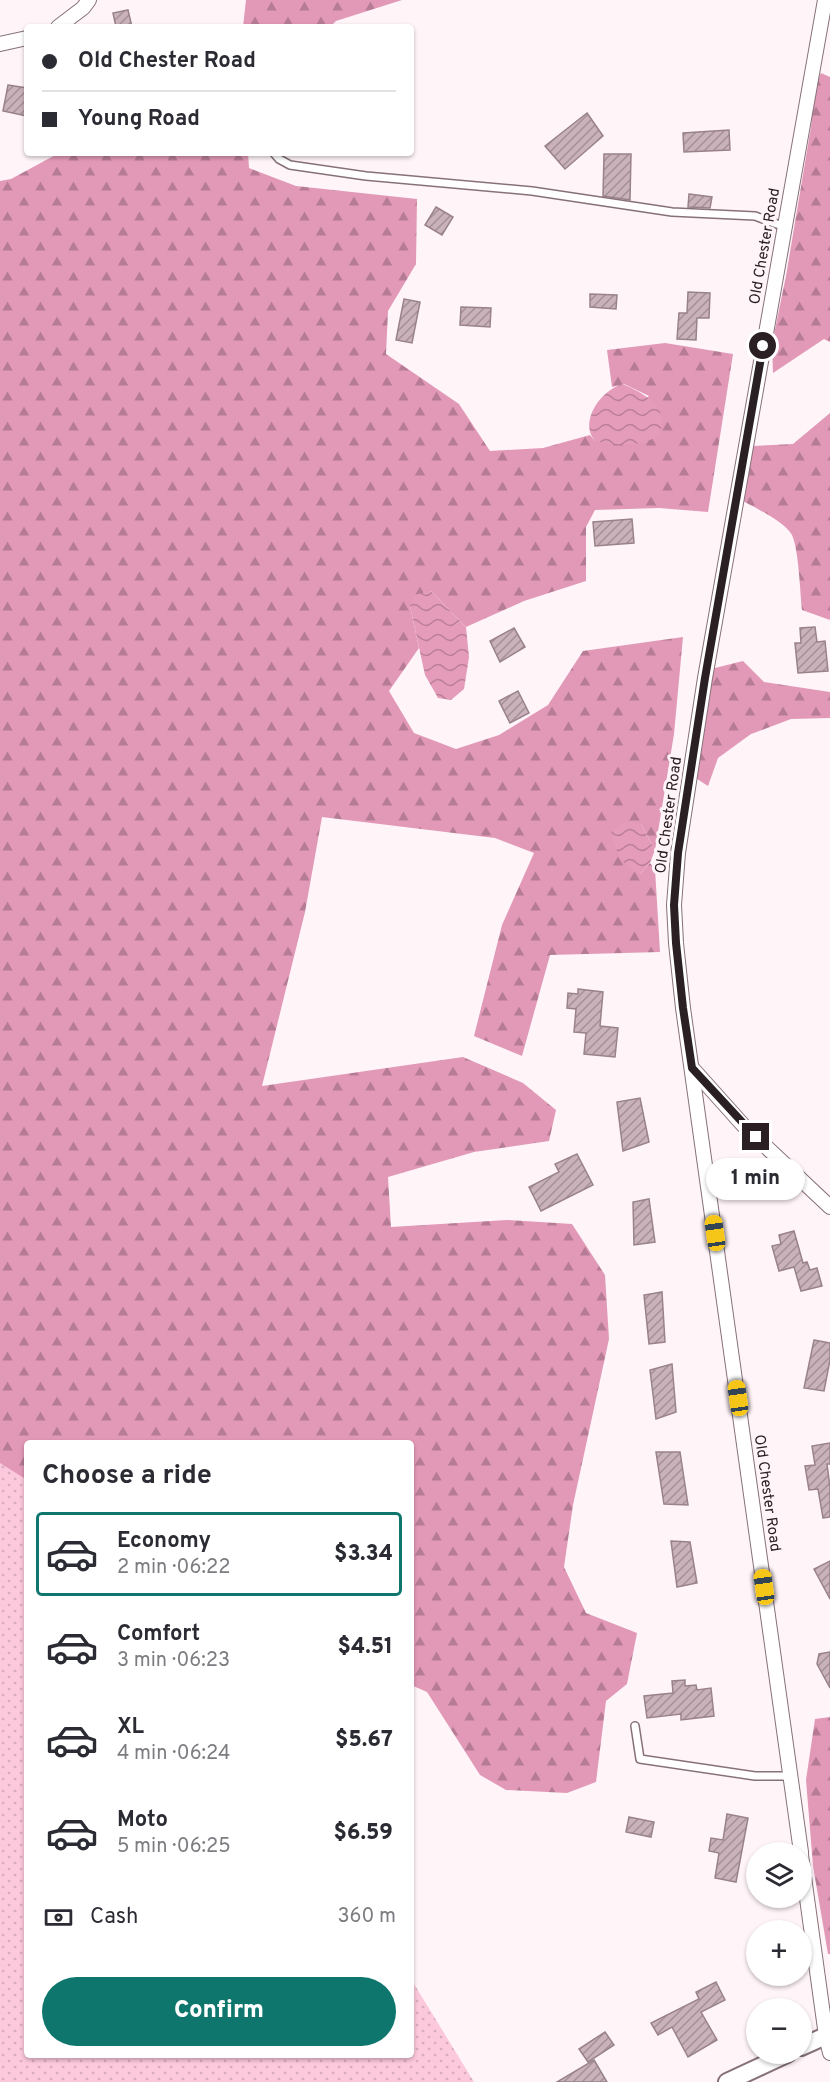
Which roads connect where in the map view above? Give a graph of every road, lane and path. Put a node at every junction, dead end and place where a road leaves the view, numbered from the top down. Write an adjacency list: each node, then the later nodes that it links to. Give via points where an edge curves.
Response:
1 (89, 0): 3 (street)
2 (825, 0): 7 (street, Old Chester Road)
3 (62, 24)
4 (24, 39): 5 (street)
5 (0, 44)
6 (276, 156): 7 (lane, via 301,167 672,212 755,216)
7 (784, 227): 8 (street, Old Chester Road, via 705,678 675,879 676,943)
8 (692, 1068): 9 (street, via 743,1125); 11 (street, Old Chester Road)
9 (830, 1207)
10 (635, 1726): 11 (lane, via 640,1758 755,1776)
11 (790, 1776): 12 (street, Old Chester Road)
12 (799, 1842)
13 (809, 1908): 14 (street, Old Chester Road)
14 (828, 2035): 15 (street); 16 (street, Old Chester Road)
15 (812, 2042)
16 (830, 2053)
17 (766, 2064): 18 (street)
18 (727, 2082)

